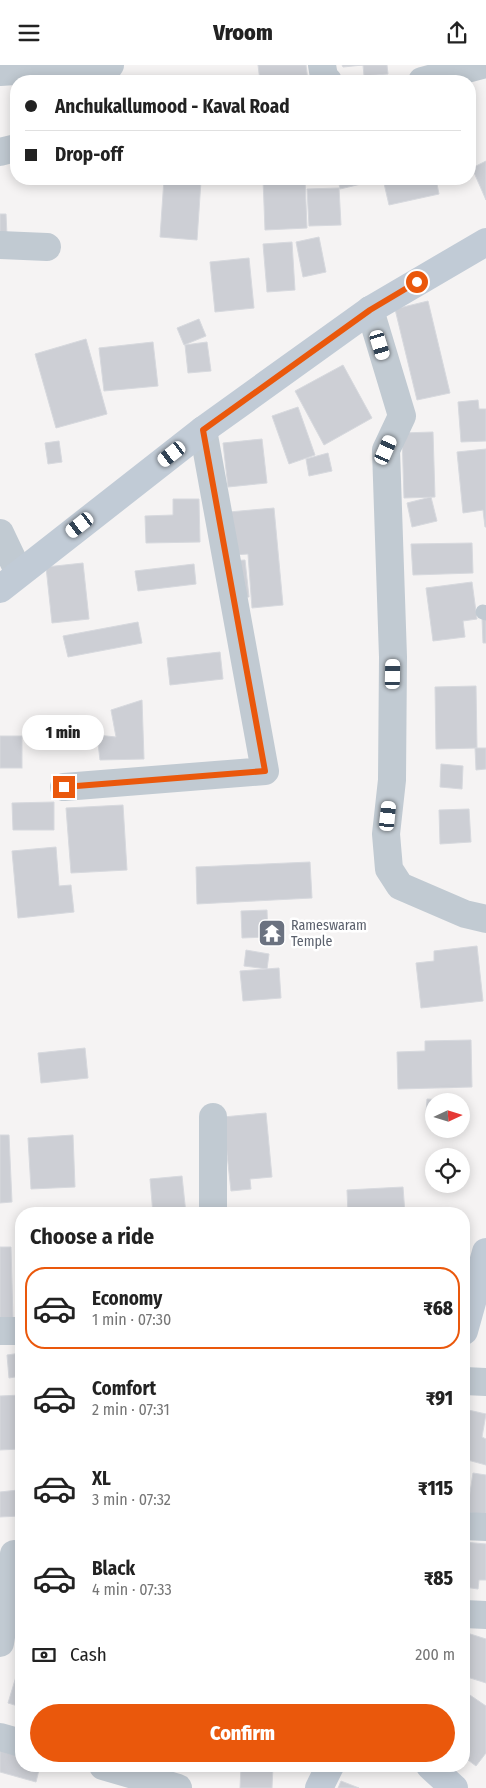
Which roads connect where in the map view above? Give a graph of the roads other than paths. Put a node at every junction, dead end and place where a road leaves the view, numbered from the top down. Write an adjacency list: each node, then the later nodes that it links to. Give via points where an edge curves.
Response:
1 (110, 65): 3 (street)
2 (482, 65): 4 (street)
3 (0, 71)
4 (444, 75)
5 (486, 242): 8 (street)
6 (0, 245): 7 (street)
7 (47, 247)
8 (370, 310): 9 (street); 13 (street, via 402,416 386,450 393,657 392,780 386,834 389,869 400,887)
9 (203, 430): 11 (street); 12 (street, via 265,771)
10 (0, 533): 11 (street)
11 (9, 581)
12 (64, 787)
13 (486, 919)
14 (213, 1117): 15 (street)
15 (213, 1207)
16 (486, 1252): 17 (street)
17 (470, 1309)
18 (0, 1331): 19 (street)
19 (15, 1331)
20 (470, 1381): 21 (street)
21 (486, 1382)
22 (470, 1526): 23 (street)
23 (486, 1527)
24 (14, 1553): 27 (street)
25 (470, 1614): 26 (street)
26 (486, 1615)
27 (0, 1643)
28 (0, 1737): 29 (street)
29 (15, 1741)
30 (123, 1772): 32 (street)
31 (327, 1772): 33 (street)
32 (178, 1788)
33 (319, 1788)

